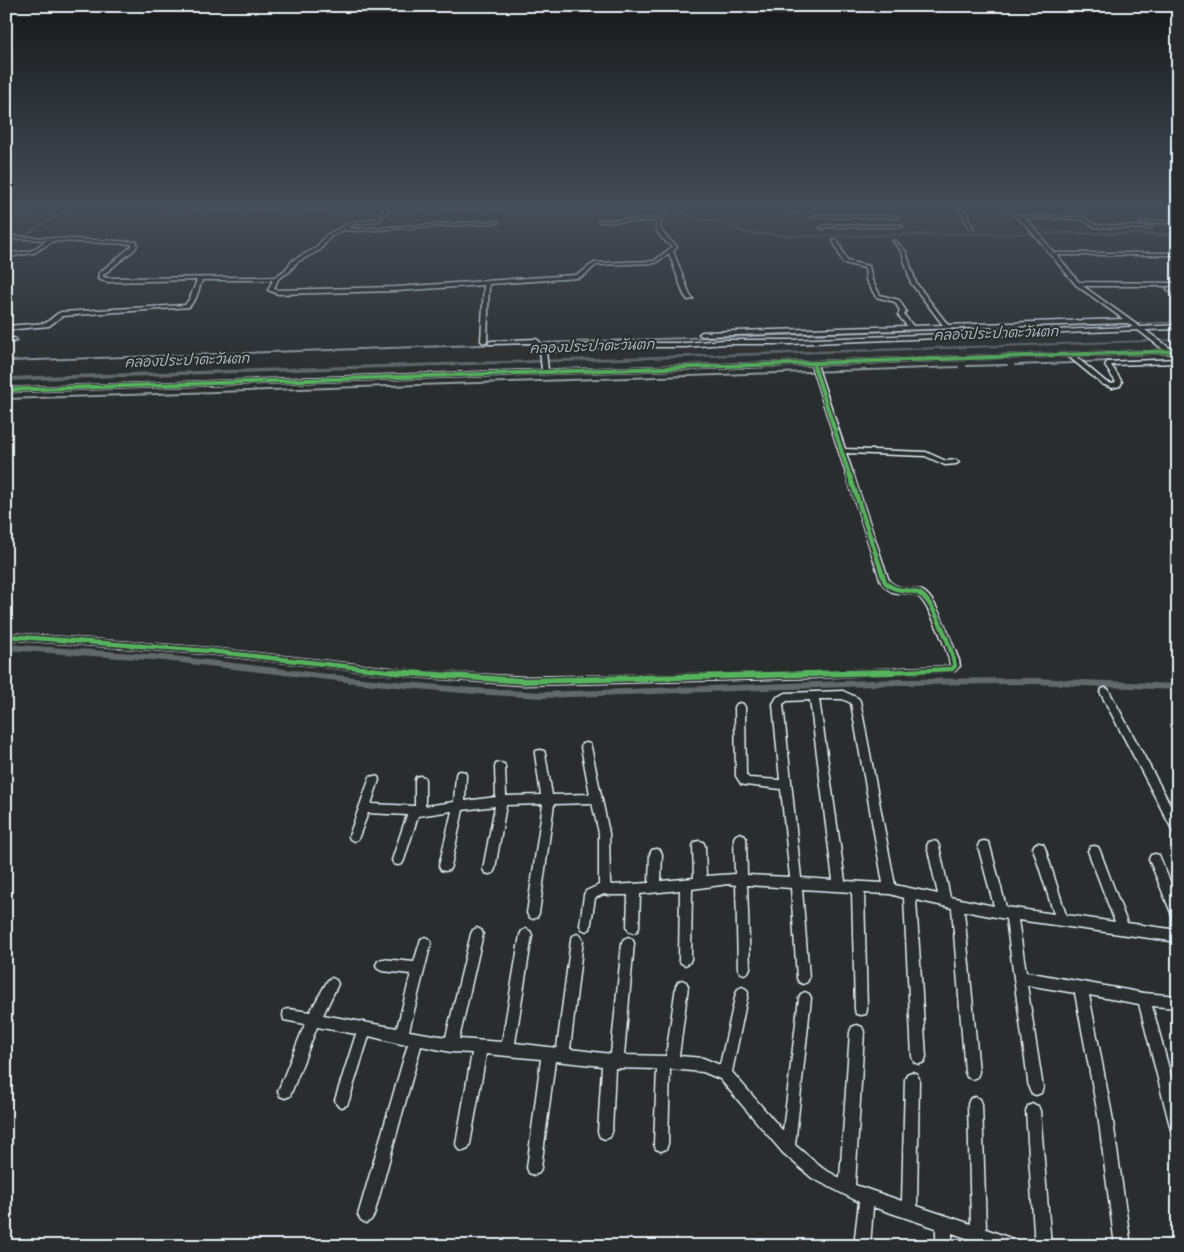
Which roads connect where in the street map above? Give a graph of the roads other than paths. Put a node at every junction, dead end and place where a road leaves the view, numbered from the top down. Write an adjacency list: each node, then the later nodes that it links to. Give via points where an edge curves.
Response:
1 (110, 266): 9 (street, via 100,278)
2 (291, 266): 8 (street)
3 (591, 266): 10 (street, via 578,277)
4 (677, 266): 14 (street)
5 (864, 266): 19 (street, via 878,296 897,301 903,311 901,315)
6 (909, 266): 16 (street, via 914,284)
7 (1063, 266): 11 (street)
8 (276, 278): 9 (street); 10 (street, via 270,288 278,292)
9 (198, 279): 18 (street, via 185,307 62,314 47,325)
10 (487, 283): 24 (street)
11 (1078, 284): 12 (street); 15 (street)
12 (1178, 286): 13 (street, via 1170,290)
13 (1178, 296)
14 (690, 299)
15 (1130, 322): 16 (street); 20 (street)
16 (948, 327): 19 (street)
17 (1178, 327): 20 (street)
18 (6, 328)
19 (912, 328): 21 (street)
20 (1138, 328): 26 (street); 28 (street)
21 (702, 334)
22 (14, 340): 23 (street)
23 (6, 341)
24 (484, 341)
25 (491, 343): 26 (street, via 534,340)
26 (543, 350): 33 (street)
27 (1178, 350): 28 (street)
28 (1169, 351): 29 (street); 30 (street)
29 (1069, 354): 31 (street, via 1104,384 1112,386 1119,382 1109,363); 32 (street)
30 (1178, 357)
31 (1178, 361)
32 (815, 368): 33 (street); 35 (street)
33 (544, 370): 34 (street)
34 (6, 390)
35 (843, 451): 36 (street, via 926,454 945,463); 37 (street, via 885,582 889,588 918,593 927,600 954,660 952,669 523,682 416,674 209,651)
36 (956, 462)
37 (6, 636)
38 (1105, 692): 54 (street)
39 (814, 696): 47 (street, via 786,697 778,704); 71 (street); 75 (street, via 843,695 854,701)
40 (740, 707): 47 (street, via 741,776 744,781)
41 (586, 747): 48 (street)
42 (540, 754): 49 (street)
43 (500, 767): 50 (street)
44 (461, 775): 51 (street)
45 (374, 780): 52 (street)
46 (420, 780): 53 (street)
47 (785, 785): 70 (street)
48 (597, 798): 49 (street); 72 (street, via 604,833)
49 (548, 799): 50 (street); 80 (street)
50 (501, 801): 51 (street); 66 (street)
51 (459, 805): 53 (street); 65 (street)
52 (364, 808): 53 (street); 55 (street)
53 (417, 811): 64 (street)
54 (1178, 830)
55 (354, 836)
56 (740, 838): 67 (street)
57 (699, 846): 68 (street)
58 (933, 846): 78 (street)
59 (984, 846): 81 (street)
60 (1039, 848): 83 (street)
61 (1094, 851): 86 (street)
62 (656, 854): 73 (street)
63 (1155, 859): 82 (street)
64 (398, 860)
65 (445, 866)
66 (489, 869)
67 (742, 880): 68 (street); 70 (street); 95 (street)
68 (700, 882): 69 (street)
69 (686, 884): 73 (street); 93 (street)
70 (796, 884): 71 (street); 98 (street)
71 (840, 886): 74 (street)
72 (605, 888): 76 (street); 84 (street, via 590,895)
73 (655, 888): 76 (street)
74 (858, 888): 75 (street); 106 (street)
75 (890, 889): 77 (street)
76 (634, 890): 85 (street)
77 (910, 893): 78 (street); 117 (street)
78 (944, 900): 79 (street)
79 (958, 904): 81 (street); 120 (street)
80 (533, 913)
81 (1007, 913): 83 (street); 97 (street)
82 (1178, 916)
83 (1062, 920): 86 (street)
84 (586, 925)
85 (633, 927)
86 (1123, 928): 89 (street)
87 (477, 934): 113 (street)
88 (526, 935): 115 (street)
89 (1178, 936)
90 (577, 940): 116 (street)
91 (425, 943): 96 (street)
92 (628, 943): 118 (street)
93 (686, 959)
94 (382, 965): 96 (street)
95 (744, 968)
96 (418, 969): 111 (street)
97 (1020, 977): 101 (street); 123 (street)
98 (803, 978)
99 (332, 984): 108 (street)
100 (682, 986): 119 (street)
101 (1081, 989): 104 (street); 144 (street, via 1105,1115)
102 (742, 992): 121 (street)
103 (805, 998): 132 (street)
104 (1144, 999): 105 (street); 128 (street)
105 (1178, 1002)
106 (861, 1009)
107 (290, 1014): 108 (street)
108 (314, 1019): 109 (street); 124 (street)
109 (364, 1030): 111 (street); 125 (street)
110 (857, 1032): 134 (street)
111 (400, 1037): 112 (street)
112 (416, 1040): 113 (street); 137 (street)
113 (451, 1046): 114 (street)
114 (480, 1048): 115 (street); 130 (street)
115 (507, 1049): 116 (street)
116 (556, 1054): 118 (street); 133 (street)
117 (919, 1057)
118 (613, 1060): 119 (street); 129 (street)
119 (668, 1062): 121 (street, via 703,1065); 131 (street)
120 (972, 1072)
121 (725, 1074): 132 (street)
122 (912, 1079): 136 (street)
123 (1036, 1088)
124 (285, 1091)
125 (342, 1100)
126 (975, 1104): 139 (street)
127 (1033, 1111): 143 (street)
128 (1178, 1130)
129 (605, 1132)
130 (463, 1144)
131 (661, 1144)
132 (788, 1148): 134 (street, via 818,1173)
133 (534, 1168)
134 (847, 1189): 135 (street)
135 (867, 1197): 136 (street); 140 (street)
136 (910, 1211): 138 (street)
137 (366, 1216)
138 (944, 1223): 139 (street); 141 (street)
139 (979, 1234): 142 (street)
140 (862, 1246)
141 (944, 1246)
142 (1012, 1246)
143 (1043, 1246)
144 (1123, 1246)

